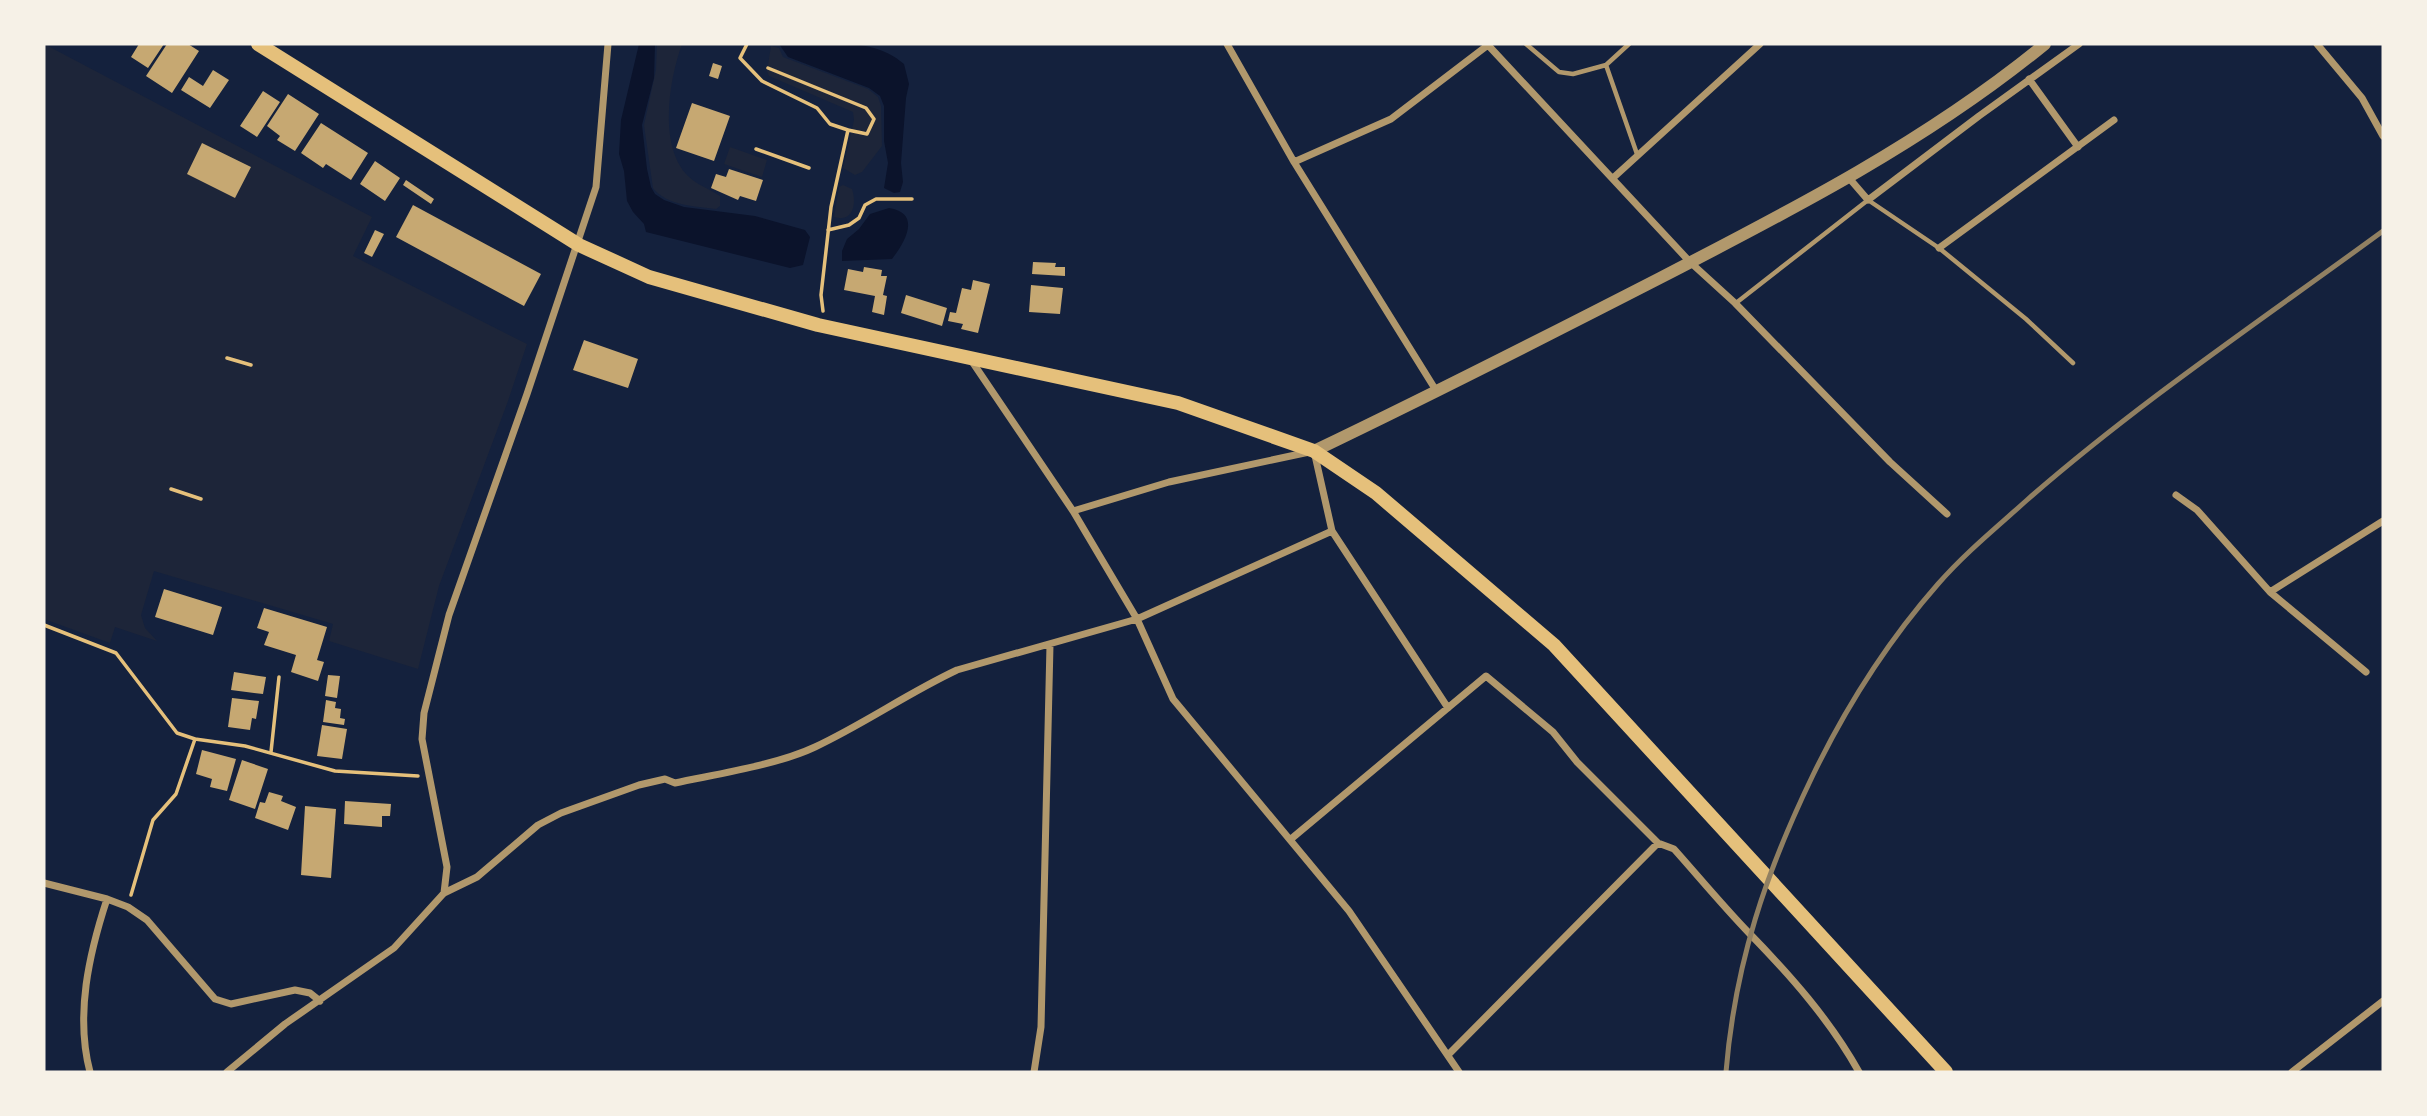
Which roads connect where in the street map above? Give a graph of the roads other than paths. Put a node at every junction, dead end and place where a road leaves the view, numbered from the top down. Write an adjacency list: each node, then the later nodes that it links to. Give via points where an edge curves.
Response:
1 (258, 44): 21 (main road)
2 (608, 44): 21 (street, via 596,187)
3 (1227, 44): 17 (street)
4 (1526, 44): 11 (lane, via 1559,72 1573,74)
5 (1629, 44): 11 (lane)
6 (1760, 44): 16 (street)
7 (2045, 44): 19 (street, via 1931,128)
8 (2079, 44): 12 (street)
9 (2317, 44): 14 (street, via 2362,98)
10 (1488, 45): 17 (street, via 1391,119); 18 (street)
11 (1606, 65): 16 (lane)
12 (2029, 79): 15 (street); 20 (street)
13 (2114, 120): 15 (street)
14 (2383, 136)
15 (2078, 147): 22 (street)
16 (1637, 154): 18 (street)
17 (1294, 162): 27 (street)
18 (1613, 178): 23 (street)
19 (1849, 178): 20 (street); 23 (street)
20 (1868, 200): 22 (lane); 24 (lane)
21 (579, 245): 25 (main road, via 649,276 728,301); 42 (street, via 449,615 425,713 422,739 447,867)
22 (1939, 248): 26 (lane)
23 (1690, 262): 24 (street); 27 (street)
24 (1735, 303): 31 (street, via 1890,463)
25 (971, 359): 28 (main road, via 1178,403); 30 (street)
26 (2073, 363)
27 (1437, 392): 28 (street)
28 (1314, 451): 30 (street, via 1169,482); 33 (street); 52 (main road, via 1376,493 1554,645)
29 (2176, 495): 34 (street, via 2197,510)
30 (1073, 511): 35 (street)
31 (1947, 514)
32 (2383, 521): 34 (street)
33 (1332, 531): 35 (street); 38 (street)
34 (2270, 592): 37 (street)
35 (1137, 619): 36 (street); 39 (street, via 1173,699)
36 (1050, 645): 42 (street, via 957,670 813,748 675,783 664,779 639,785 561,813 538,825 477,877); 49 (street, via 1041,1027)
37 (2366, 672)
38 (1448, 708): 39 (street); 40 (street, via 1486,676 1553,732)
39 (1291, 839): 46 (street, via 1349,911)
40 (1658, 843): 46 (street); 51 (street, via 1674,849 1777,960)
41 (44, 883): 43 (street)
42 (444, 893): 44 (street, via 394,948)
43 (107, 899): 44 (street, via 128,907 155,929 215,999 231,1004 295,990); 47 (street, via 94,940 83,1016)
44 (320, 1001): 48 (street)
45 (2383, 1001): 53 (street)
46 (1448, 1055): 50 (street)
47 (90, 1072)
48 (227, 1072)
49 (1034, 1072)
50 (1460, 1072)
51 (1858, 1072)
52 (1946, 1072)
53 (2292, 1072)

